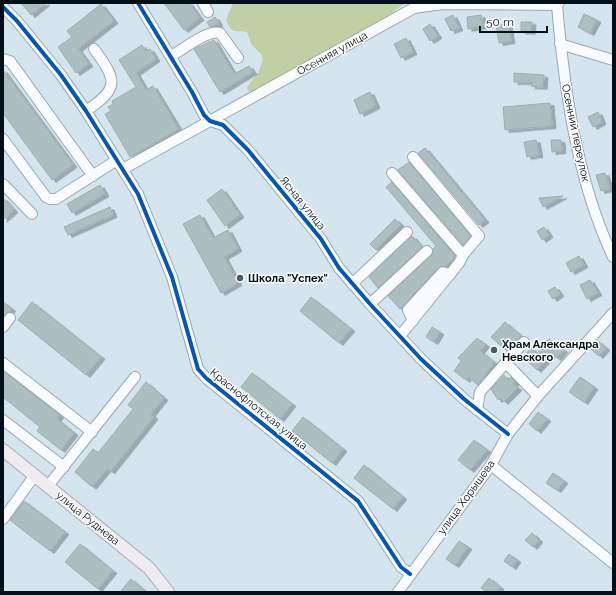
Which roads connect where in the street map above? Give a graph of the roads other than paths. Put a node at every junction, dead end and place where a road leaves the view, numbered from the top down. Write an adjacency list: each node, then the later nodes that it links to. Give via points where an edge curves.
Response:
1 (138, 3): 8 (street, Ясная улица)
2 (203, 3): 5 (street)
3 (558, 4): 6 (street, Осенний переулок); 13 (street, Осенняя улица, via 443,4 414,8)
4 (3, 7): 12 (street, Краснофлотская улица, via 61,75)
5 (208, 12)
6 (560, 44): 11 (street); 25 (street, Осенний переулок, via 568,104 586,177 600,230)
7 (94, 49): 12 (street, via 111,73 110,90 105,98)
8 (171, 56): 9 (street, via 216,31); 13 (street, Ясная улица, via 199,108)
9 (238, 58)
10 (3, 59): 19 (street, via 10,61)
11 (613, 60)
12 (86, 111): 16 (street, Краснофлотская улица)
13 (210, 121): 17 (street, Осенняя улица); 26 (street, Ясная улица, via 223,125 248,150 321,239)
14 (3, 139): 19 (street, via 50,199 56,199)
15 (413, 158): 24 (street, via 479,234)
16 (118, 160): 17 (street, Краснофлотская улица); 19 (street)
17 (123, 169): 48 (street, Краснофлотская улица, via 138,194 172,277 198,369 358,501 402,567)
18 (392, 173): 24 (street)
19 (93, 176)
20 (3, 184): 21 (street)
21 (32, 214)
22 (407, 232): 26 (street)
23 (427, 251): 27 (street)
24 (463, 255): 31 (street, via 460,263)
25 (613, 257)
26 (352, 284): 27 (street, Ясная улица)
27 (370, 304): 31 (street, Ясная улица)
28 (613, 313): 36 (street, улица Хорышева)
29 (10, 318): 30 (street)
30 (3, 327)
31 (400, 336): 37 (street, Ясная улица, via 421,359)
32 (524, 342): 33 (street)
33 (506, 362): 36 (street); 37 (street, via 480,392)
34 (3, 363): 39 (street)
35 (135, 377): 39 (street)
36 (538, 396): 40 (street, улица Хорышева)
37 (477, 410): 40 (street, Ясная улица)
38 (3, 420): 43 (street)
39 (92, 432): 43 (street)
40 (508, 434): 42 (street, улица Хорышева)
41 (3, 450): 44 (main road, улица Руднева)
42 (491, 465): 47 (street); 48 (street, улица Хорышева)
43 (64, 467): 45 (street)
44 (35, 475): 45 (main road, улица Руднева); 46 (street)
45 (48, 486): 49 (main road, улица Руднева, via 149,568)
46 (3, 519)
47 (613, 563)
48 (410, 574): 50 (street, улица Хорышева)
49 (168, 592)
50 (398, 592)

